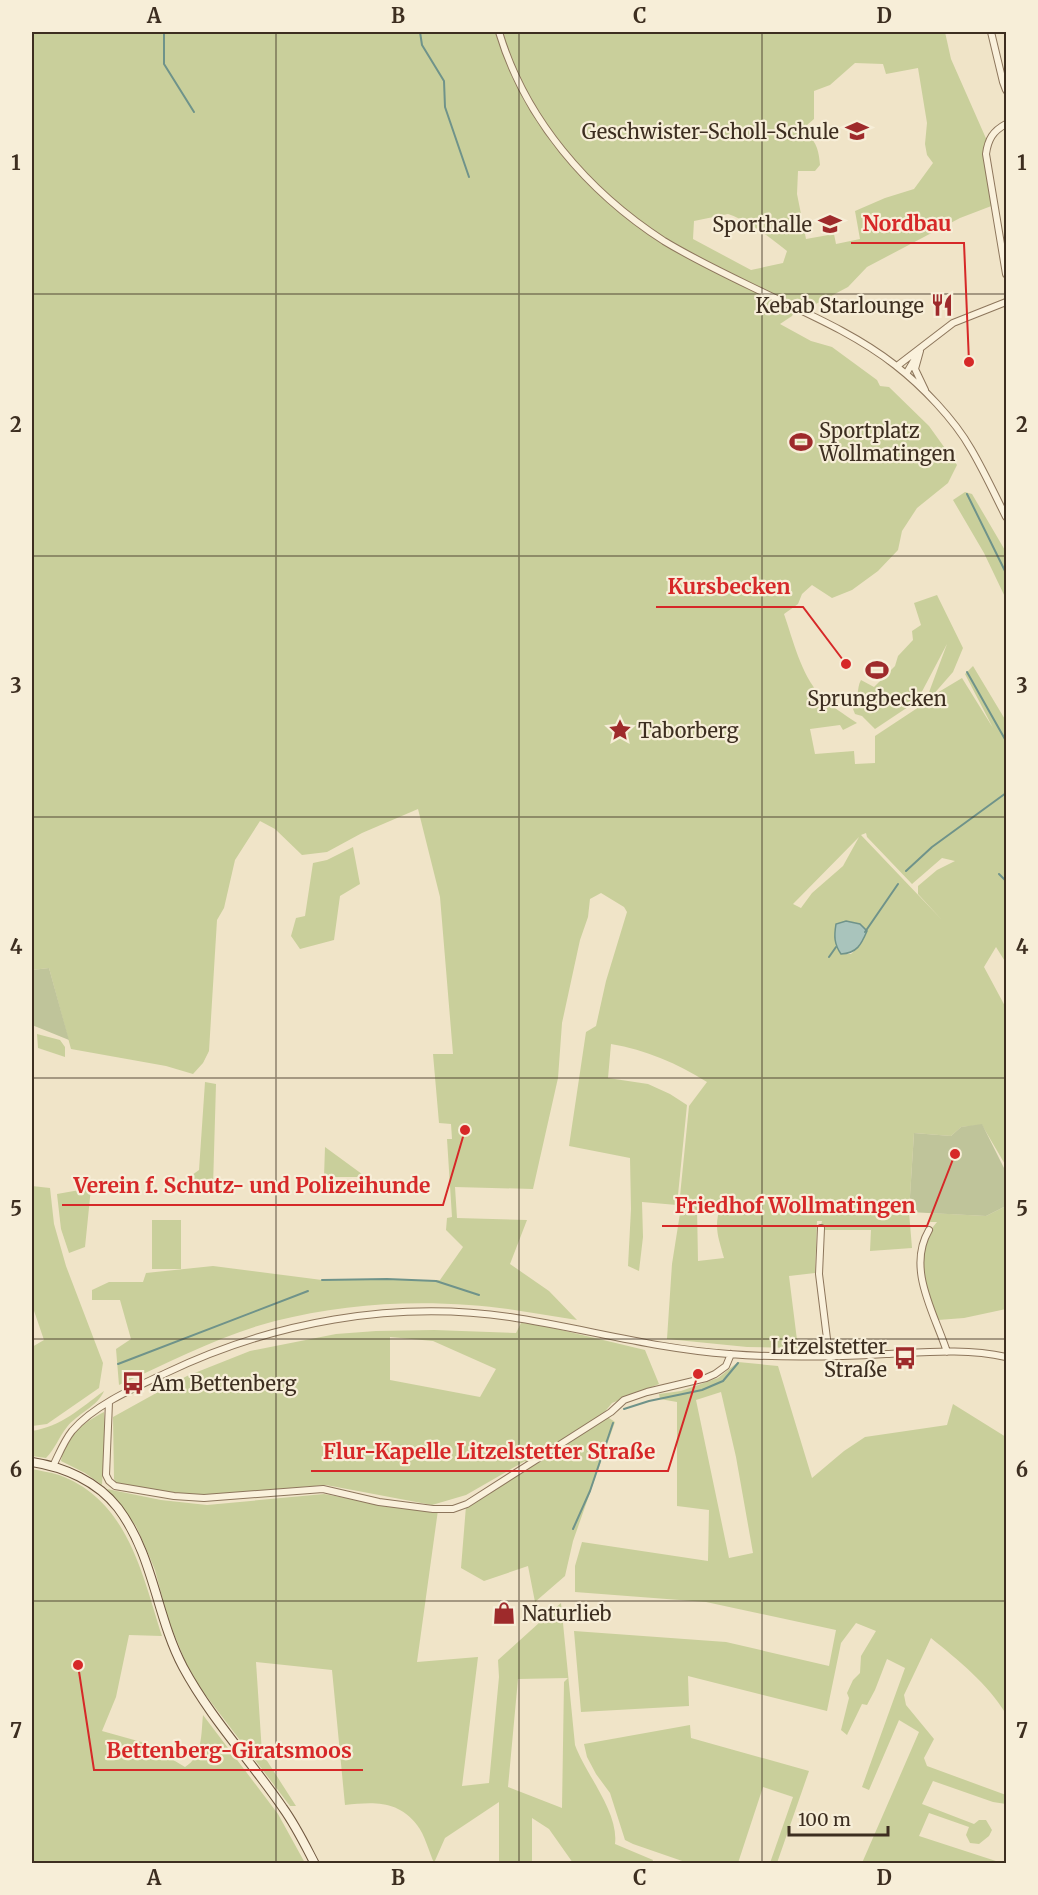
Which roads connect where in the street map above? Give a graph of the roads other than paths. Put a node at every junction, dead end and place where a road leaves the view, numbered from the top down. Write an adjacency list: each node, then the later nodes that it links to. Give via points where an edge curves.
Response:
1 (499, 32): 8 (street, via 513,71 552,138 597,188 633,219 665,242 865,344)
2 (992, 32): 3 (street)
3 (1006, 90)
4 (1006, 124): 5 (street, via 994,133 986,154)
5 (1006, 274)
6 (1006, 302): 7 (street, via 953,323)
7 (921, 348): 8 (street); 9 (street); 10 (street, via 915,369)
8 (897, 366): 9 (street)
9 (906, 374): 10 (street)
10 (927, 394): 11 (street, via 970,447)
11 (1006, 518)
12 (821, 1227): 16 (street, via 819,1274)
13 (929, 1230): 14 (street, via 922,1247 922,1280)
14 (947, 1352): 16 (street); 17 (street)
15 (731, 1354): 16 (street); 18 (street, via 694,1351 507,1316 391,1313 314,1323 236,1343); 18 (street, via 726,1366 706,1378 624,1401 467,1504 453,1509 379,1502 323,1489 204,1498 115,1486 106,1475)
16 (829, 1355)
17 (1006, 1357)
18 (109, 1402): 20 (street, via 73,1430)
19 (32, 1462): 20 (main road)
20 (53, 1466): 21 (main road, via 78,1476 101,1492 130,1527 150,1571 182,1666 218,1722 284,1809)
21 (315, 1863)

